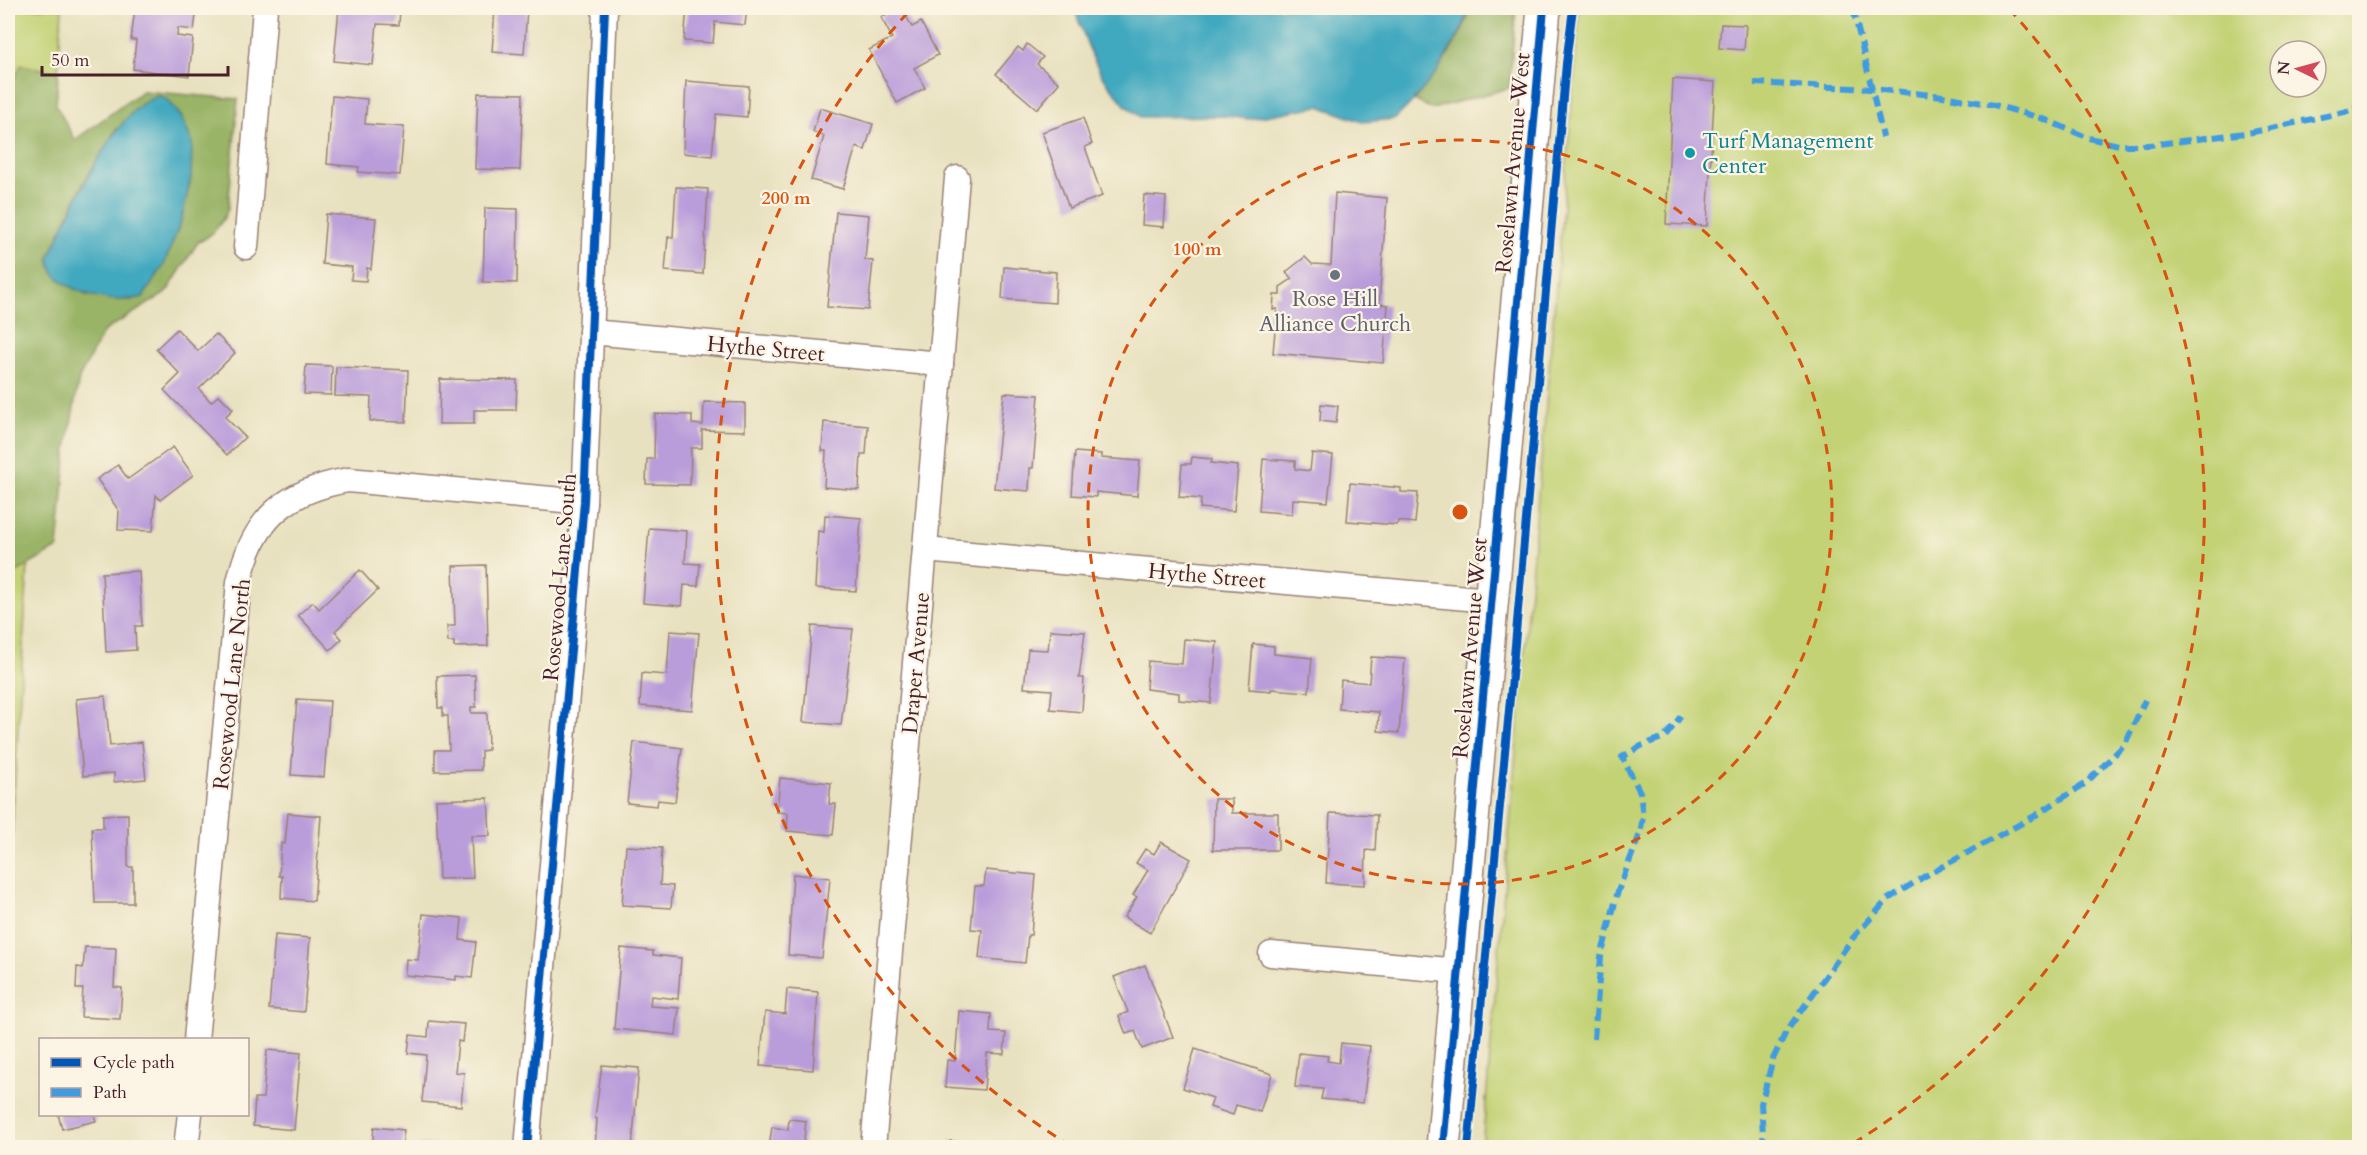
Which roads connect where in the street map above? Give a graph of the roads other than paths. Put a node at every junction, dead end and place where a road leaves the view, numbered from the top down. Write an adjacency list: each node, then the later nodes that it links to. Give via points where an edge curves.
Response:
1 (265, 8): 5 (street)
2 (605, 8): 6 (street, Rosewood Lane South)
3 (1544, 8): 10 (street, Roselawn Avenue West)
4 (957, 178): 7 (street, Draper Avenue)
5 (246, 247)
6 (591, 332): 7 (street, Hythe Street); 8 (street, Rosewood Lane South)
7 (941, 364): 9 (street, Draper Avenue)
8 (584, 502): 13 (street, Rosewood Lane North, via 348,480 322,484 297,495 275,511 257,532 245,556 239,582); 16 (street, Rosewood Lane South)
9 (925, 550): 10 (street, Hythe Street); 17 (street, Draper Avenue)
10 (1490, 600): 12 (street, Roselawn Avenue West)
11 (1270, 954): 12 (street)
12 (1459, 971): 18 (street, Roselawn Avenue West)
13 (196, 1038)
14 (190, 1116): 15 (street)
15 (186, 1148)
16 (527, 1148)
17 (873, 1148)
18 (1443, 1148)

